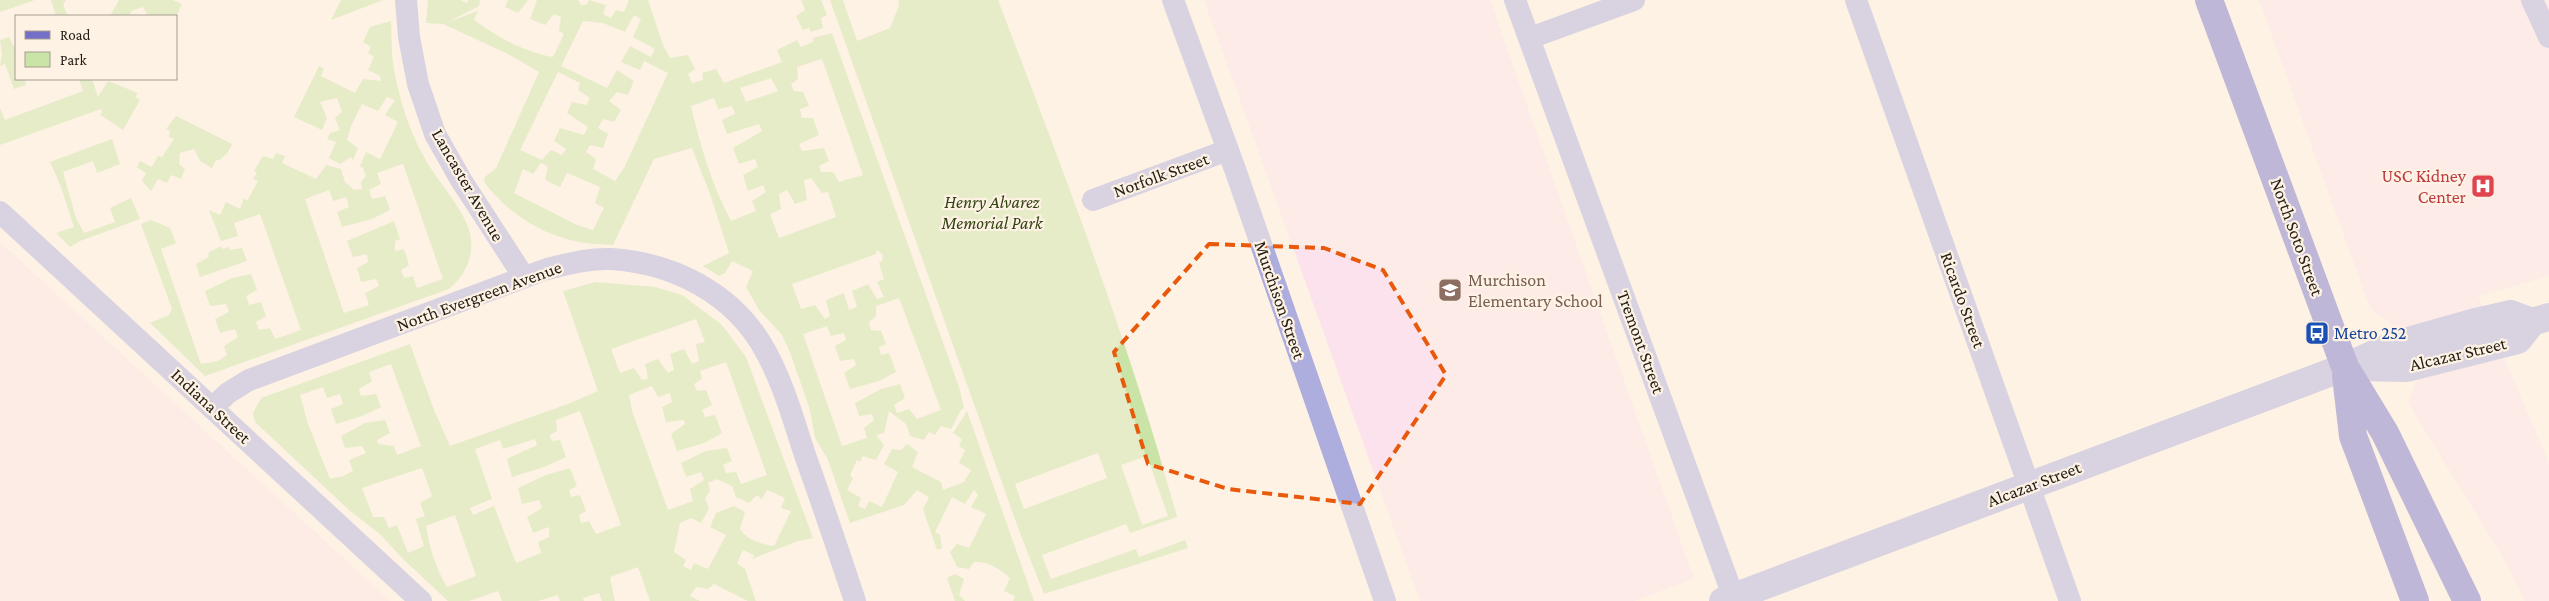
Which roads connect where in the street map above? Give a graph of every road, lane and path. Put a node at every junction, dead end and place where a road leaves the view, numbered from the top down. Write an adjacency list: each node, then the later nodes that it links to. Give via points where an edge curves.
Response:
1 (406, 0): 13 (street, Lancaster Avenue, via 418,84 435,134)
2 (1173, 0): 10 (street, Murchison Street)
3 (1515, 0): 9 (street, Tremont Street)
4 (1634, 0): 9 (street)
5 (1856, 0): 17 (street, Ricardo Street)
6 (2209, 0): 15 (main road, North Soto Street)
7 (2532, 0): 8 (street)
8 (2549, 37)
9 (1530, 38): 18 (street, Tremont Street)
10 (1228, 150): 11 (street, Norfolk Street); 21 (street, Murchison Street)
11 (1094, 200)
12 (0, 212): 16 (street, Indiana Street)
13 (524, 277): 16 (street, North Evergreen Avenue, via 249,380); 20 (street, North Evergreen Avenue, via 575,262 609,259 675,272 704,285 726,303 746,323 766,351)
14 (2540, 319): 15 (street, Alcazar Street, via 2518,340 2407,368)
15 (2345, 367): 17 (street, Alcazar Street); 23 (main road, via 2353,436); 24 (main road, North Soto Street, via 2385,433)
16 (212, 408): 19 (street, Indiana Street)
17 (2029, 486): 18 (street, Alcazar Street); 22 (street, Ricardo Street)
18 (1730, 600)
19 (421, 601)
20 (855, 601)
21 (1384, 601)
22 (2070, 601)
23 (2415, 601)
24 (2467, 601)

